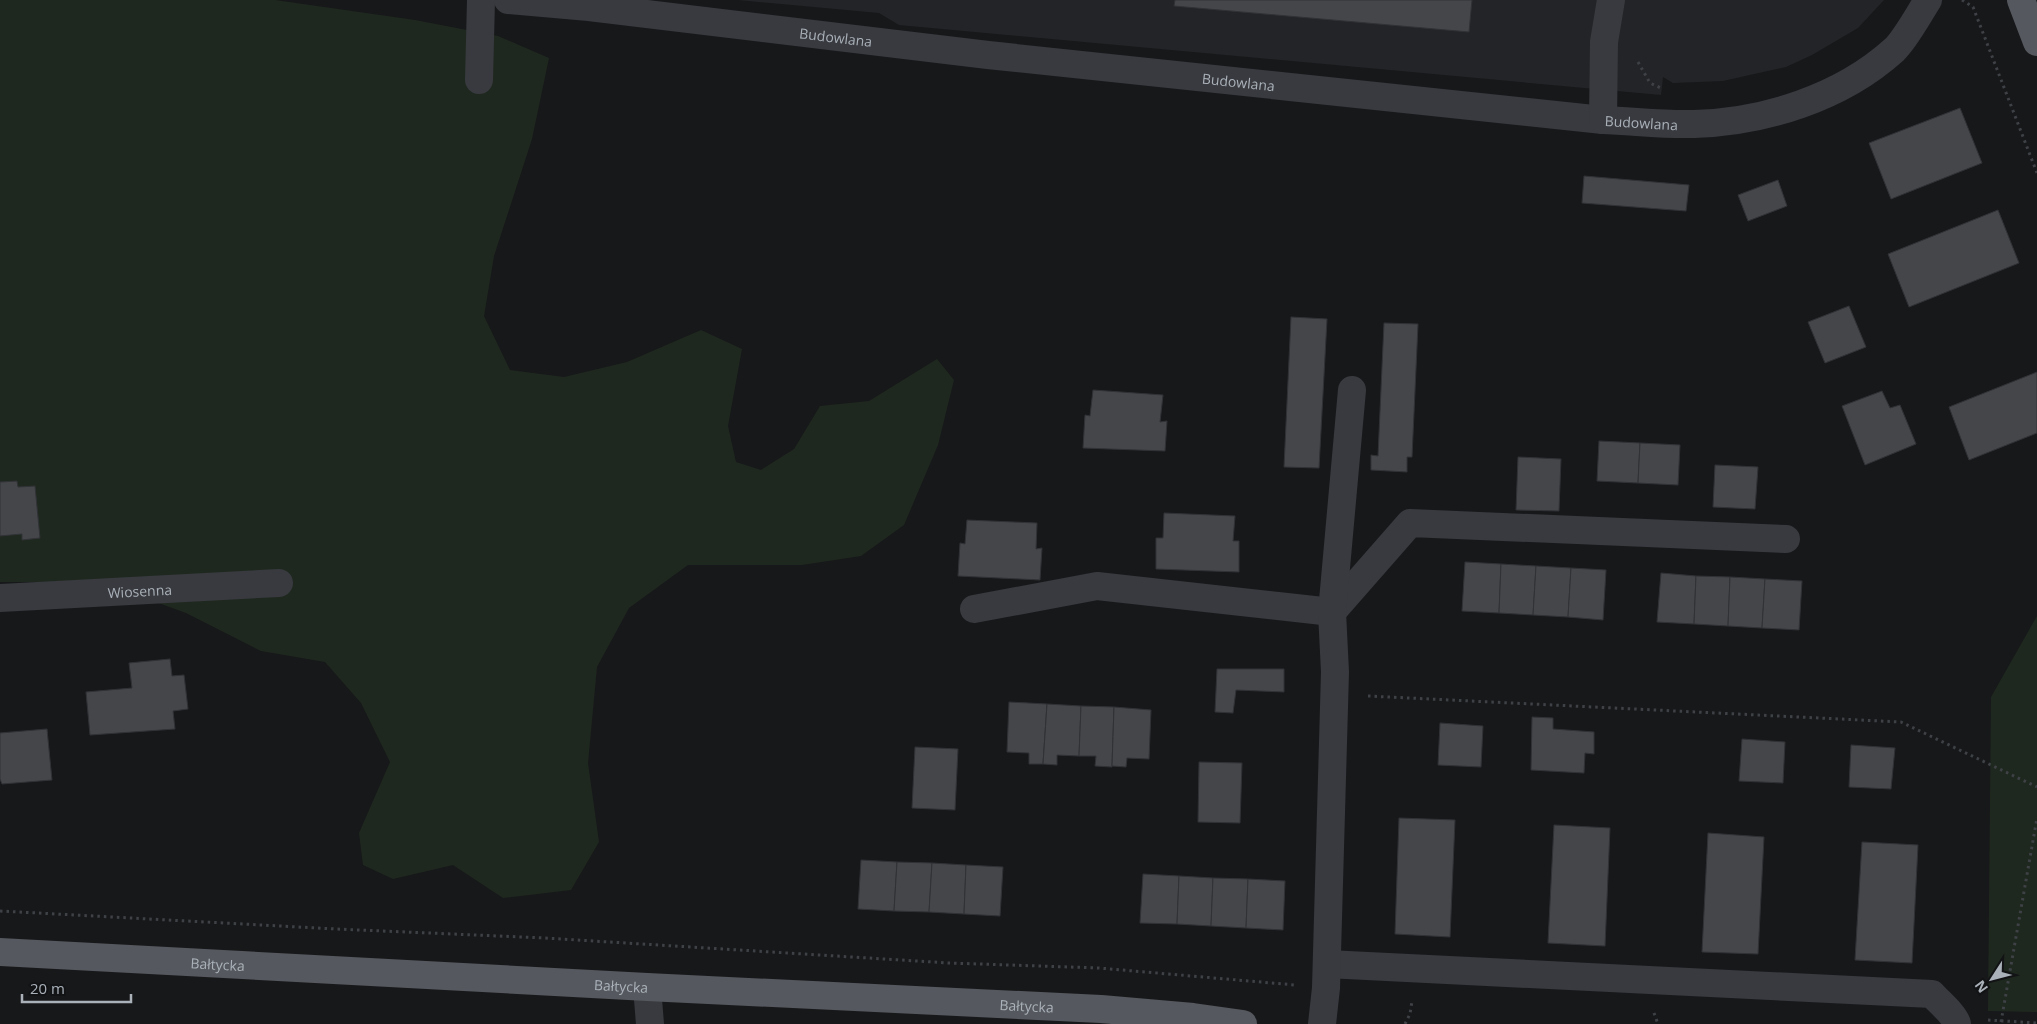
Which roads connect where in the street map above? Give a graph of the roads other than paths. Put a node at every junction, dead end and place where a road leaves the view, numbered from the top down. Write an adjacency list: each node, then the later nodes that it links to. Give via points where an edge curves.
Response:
1 (481, 0): 7 (street)
2 (508, 0): 8 (street, Budowlana)
3 (1611, 0): 8 (street, via 1604,42)
4 (1928, 0): 8 (street, Budowlana, via 1895,50 1849,83 1796,106 1748,120 1693,124)
5 (2021, 0): 6 (main road)
6 (2037, 42)
7 (479, 80)
8 (1603, 120)
9 (1352, 390): 14 (street)
10 (1786, 539): 14 (street, via 1410,523)
11 (279, 583): 12 (street, Wiosenna)
12 (0, 598)
13 (974, 609): 14 (street, via 1097,586)
14 (1332, 612): 16 (street, via 1335,672)
15 (0, 952): 17 (main road, Bałtycka)
16 (1326, 976): 19 (street, via 1932,994); 22 (street)
17 (647, 987): 18 (main road, Bałtycka, via 1101,1009); 20 (street)
18 (1167, 1020): 21 (main road, Bałtycka)
19 (1956, 1021)
20 (650, 1024)
21 (1243, 1024)
22 (1322, 1024)

